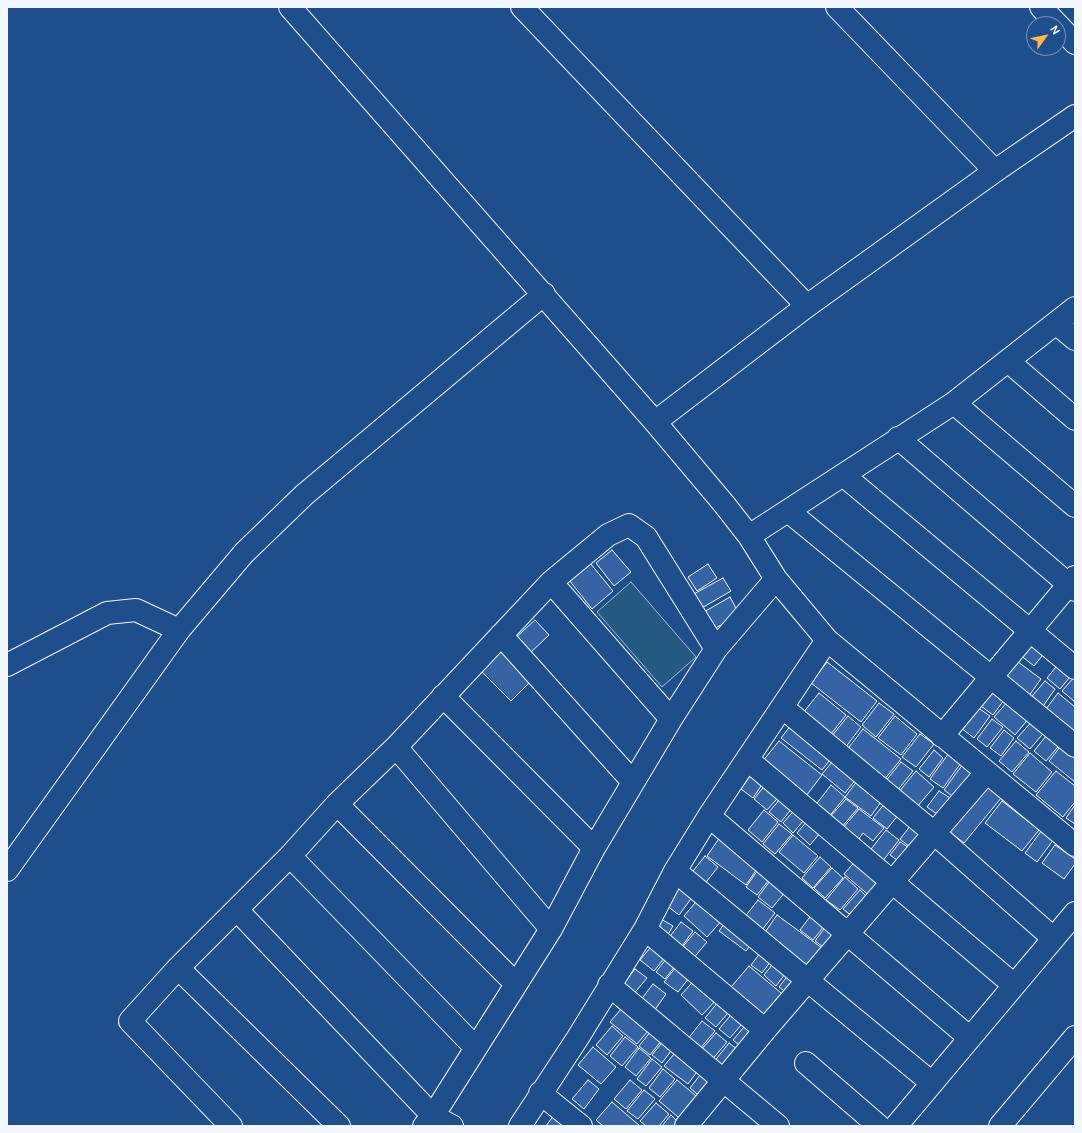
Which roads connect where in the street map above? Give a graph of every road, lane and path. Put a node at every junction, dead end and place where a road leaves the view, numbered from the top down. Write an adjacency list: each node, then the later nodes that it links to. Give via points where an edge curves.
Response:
1 (290, 7): 10 (street)
2 (522, 7): 11 (street)
3 (837, 7): 9 (street)
4 (1042, 7): 5 (street)
5 (1050, 16)
6 (1066, 33): 7 (street)
7 (1075, 43)
8 (1075, 116): 9 (street)
9 (995, 171): 11 (street)
10 (544, 294): 18 (street); 27 (street, via 304,494 244,553)
11 (806, 306): 18 (street)
12 (1075, 308): 13 (street)
13 (1056, 323): 14 (street); 15 (street)
14 (1075, 339)
15 (1008, 361): 16 (street); 17 (street)
16 (954, 403): 19 (street); 21 (street)
17 (1075, 419)
18 (656, 422): 23 (street)
19 (898, 438): 20 (street); 26 (street)
20 (843, 475): 22 (street); 28 (street)
21 (1075, 506)
22 (788, 510): 23 (street); 34 (street)
23 (749, 536): 24 (street)
24 (776, 579): 30 (street); 31 (street)
25 (551, 582): 29 (street); 31 (street, via 608,535 629,525 646,537); 37 (street)
26 (1073, 584): 28 (street)
27 (179, 630): 32 (street, via 136,610 107,613); 50 (street)
28 (1030, 631): 33 (street); 34 (street)
29 (501, 635): 35 (street); 43 (street)
30 (827, 640): 36 (street); 38 (street)
31 (716, 649): 37 (street)
32 (7, 664)
33 (1075, 668)
34 (991, 678): 38 (street); 39 (street)
35 (443, 696): 40 (street); 48 (street)
36 (782, 707): 41 (street); 46 (street)
37 (671, 719): 43 (street)
38 (942, 736): 42 (street)
39 (1075, 746)
40 (396, 747): 44 (street); 55 (street)
41 (747, 759): 45 (street); 52 (street)
42 (986, 773): 46 (street); 47 (street)
43 (633, 782): 48 (street)
44 (337, 804): 49 (street); 61 (street)
45 (709, 816): 51 (street); 57 (street)
46 (934, 833): 52 (street); 58 (street)
47 (1075, 845)
48 (594, 848): 55 (street)
49 (290, 856): 53 (street); 67 (street)
50 (7, 870)
51 (675, 871): 56 (street); 60 (street)
52 (892, 883): 57 (street); 63 (street)
53 (237, 910): 59 (street); 72 (street)
54 (1075, 913): 58 (street)
55 (551, 929): 61 (street)
56 (645, 929): 62 (street); 64 (street)
57 (848, 934): 60 (street); 66 (street)
58 (1054, 938): 63 (street)
59 (178, 968): 73 (street, via 130,1021); 74 (street)
60 (808, 979): 64 (street); 70 (street)
61 (515, 983): 67 (street)
62 (609, 985): 69 (street); 71 (street, via 577,1039)
63 (1014, 985): 66 (street)
64 (765, 1030): 69 (street)
65 (1075, 1037): 82 (street)
66 (970, 1038): 70 (street)
67 (475, 1047): 72 (street)
68 (806, 1063): 80 (street)
69 (724, 1080): 78 (street); 79 (street)
70 (932, 1083): 81 (street)
71 (540, 1093): 76 (street); 77 (street)
72 (428, 1121): 75 (street)
73 (231, 1126)
74 (339, 1126)
75 (452, 1126)
76 (520, 1126)
77 (581, 1126)
78 (686, 1126)
79 (778, 1126)
80 (879, 1126)
81 (896, 1126)
82 (1000, 1126)

